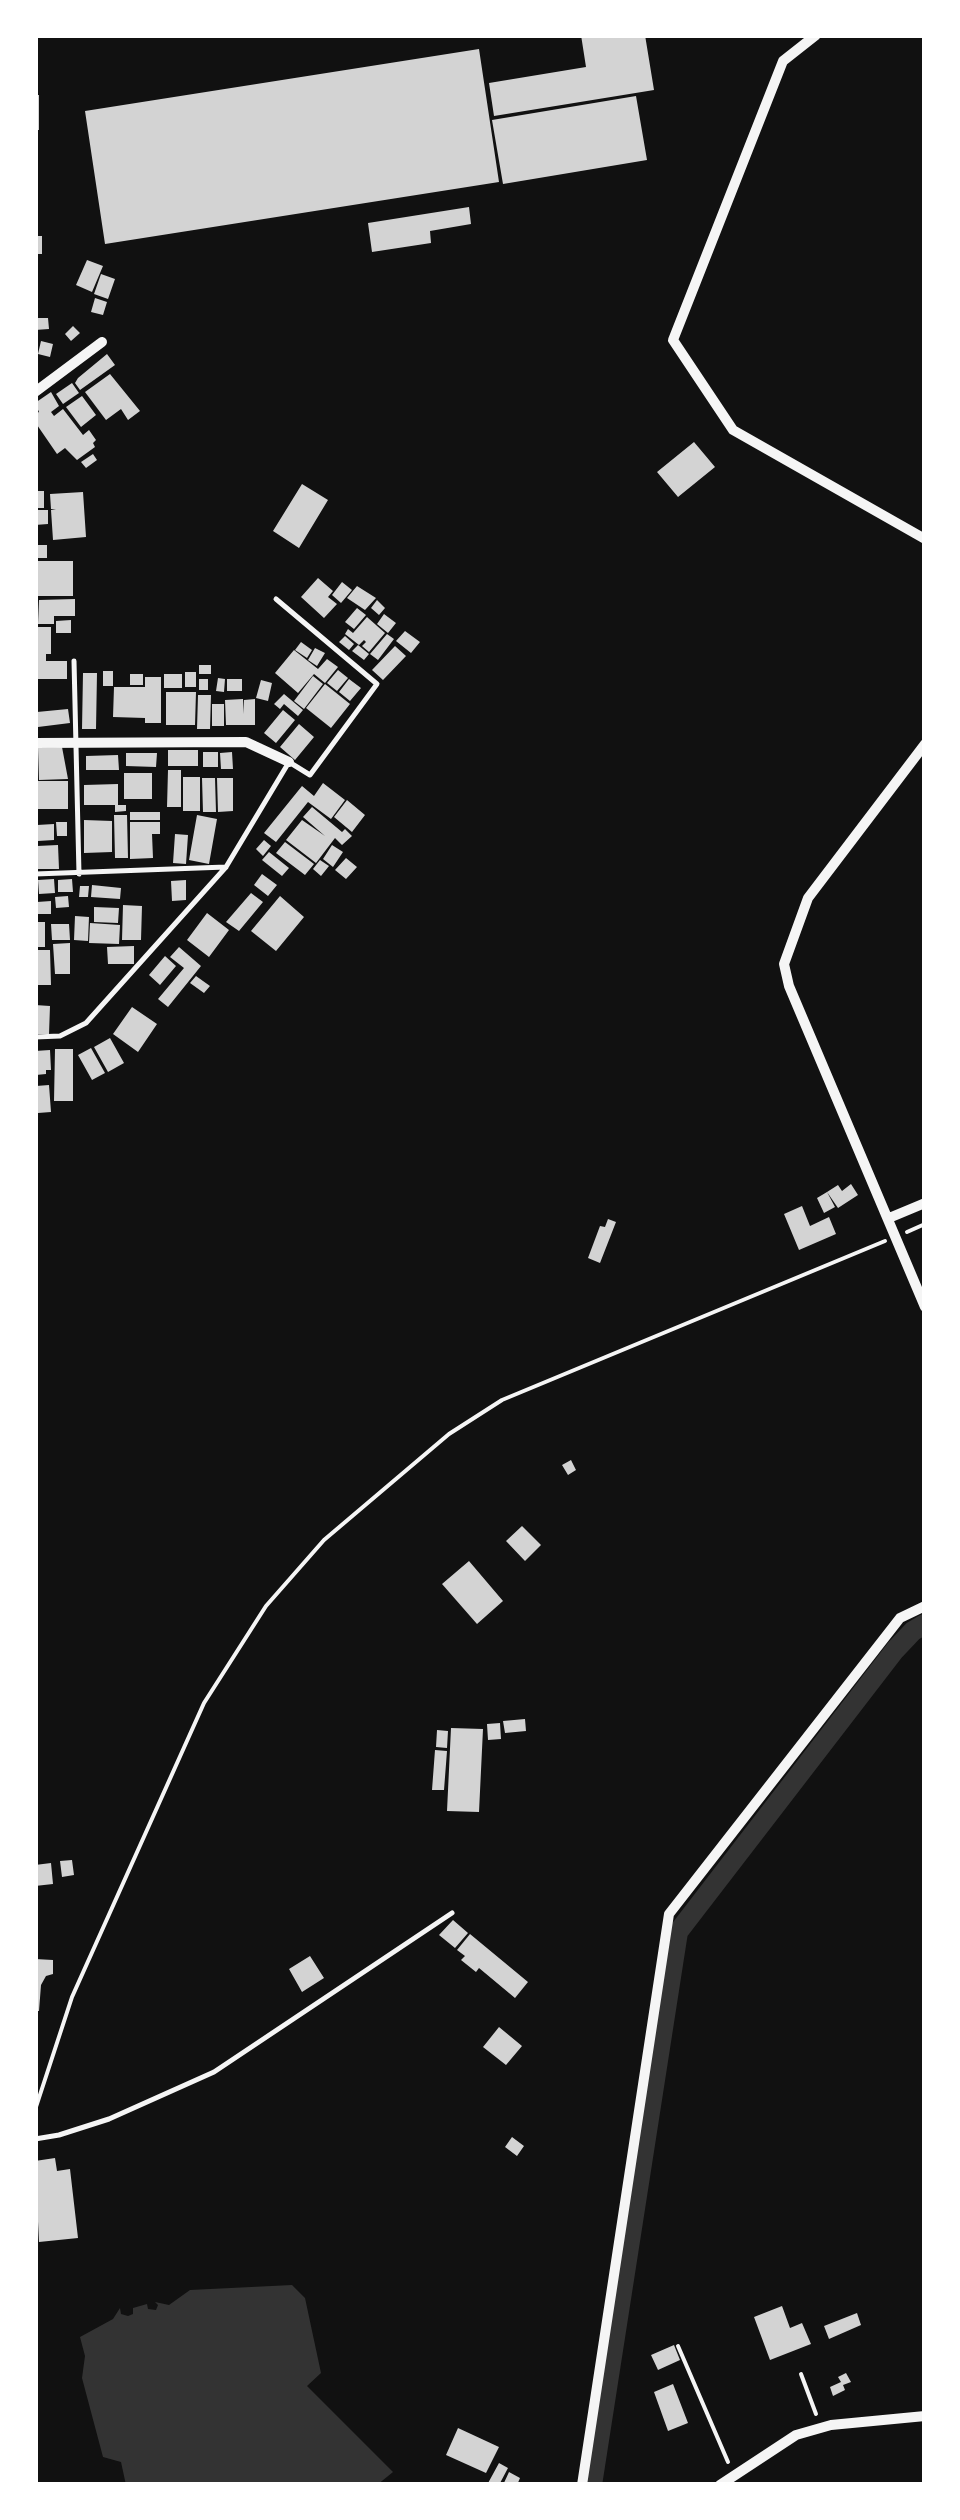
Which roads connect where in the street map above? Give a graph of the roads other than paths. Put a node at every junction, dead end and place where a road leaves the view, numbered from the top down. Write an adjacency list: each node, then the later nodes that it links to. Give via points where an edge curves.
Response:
1 (816, 35): 4 (street, via 783,60 673,340 733,430)
2 (102, 342): 3 (street)
3 (35, 392)
4 (925, 539)
5 (276, 599): 10 (lane, via 377,684 310,775)
6 (74, 661): 7 (lane)
7 (74, 742): 8 (street); 10 (street, via 246,742); 13 (lane)
8 (35, 744)
9 (925, 744): 16 (street, via 808,898 784,964)
10 (288, 762): 11 (lane)
11 (226, 867): 13 (lane); 14 (lane, via 86,1023 60,1036)
12 (35, 874): 13 (lane)
13 (78, 874)
14 (35, 1037)
15 (925, 1204): 16 (street)
16 (888, 1218): 17 (street)
17 (925, 1308)
18 (925, 1606): 22 (street, via 900,1618 670,1914)
19 (452, 1913): 20 (lane, via 214,2072 109,2120)
20 (35, 2139)
21 (925, 2416): 23 (street, via 796,2436)
22 (582, 2485)
23 (720, 2485)

